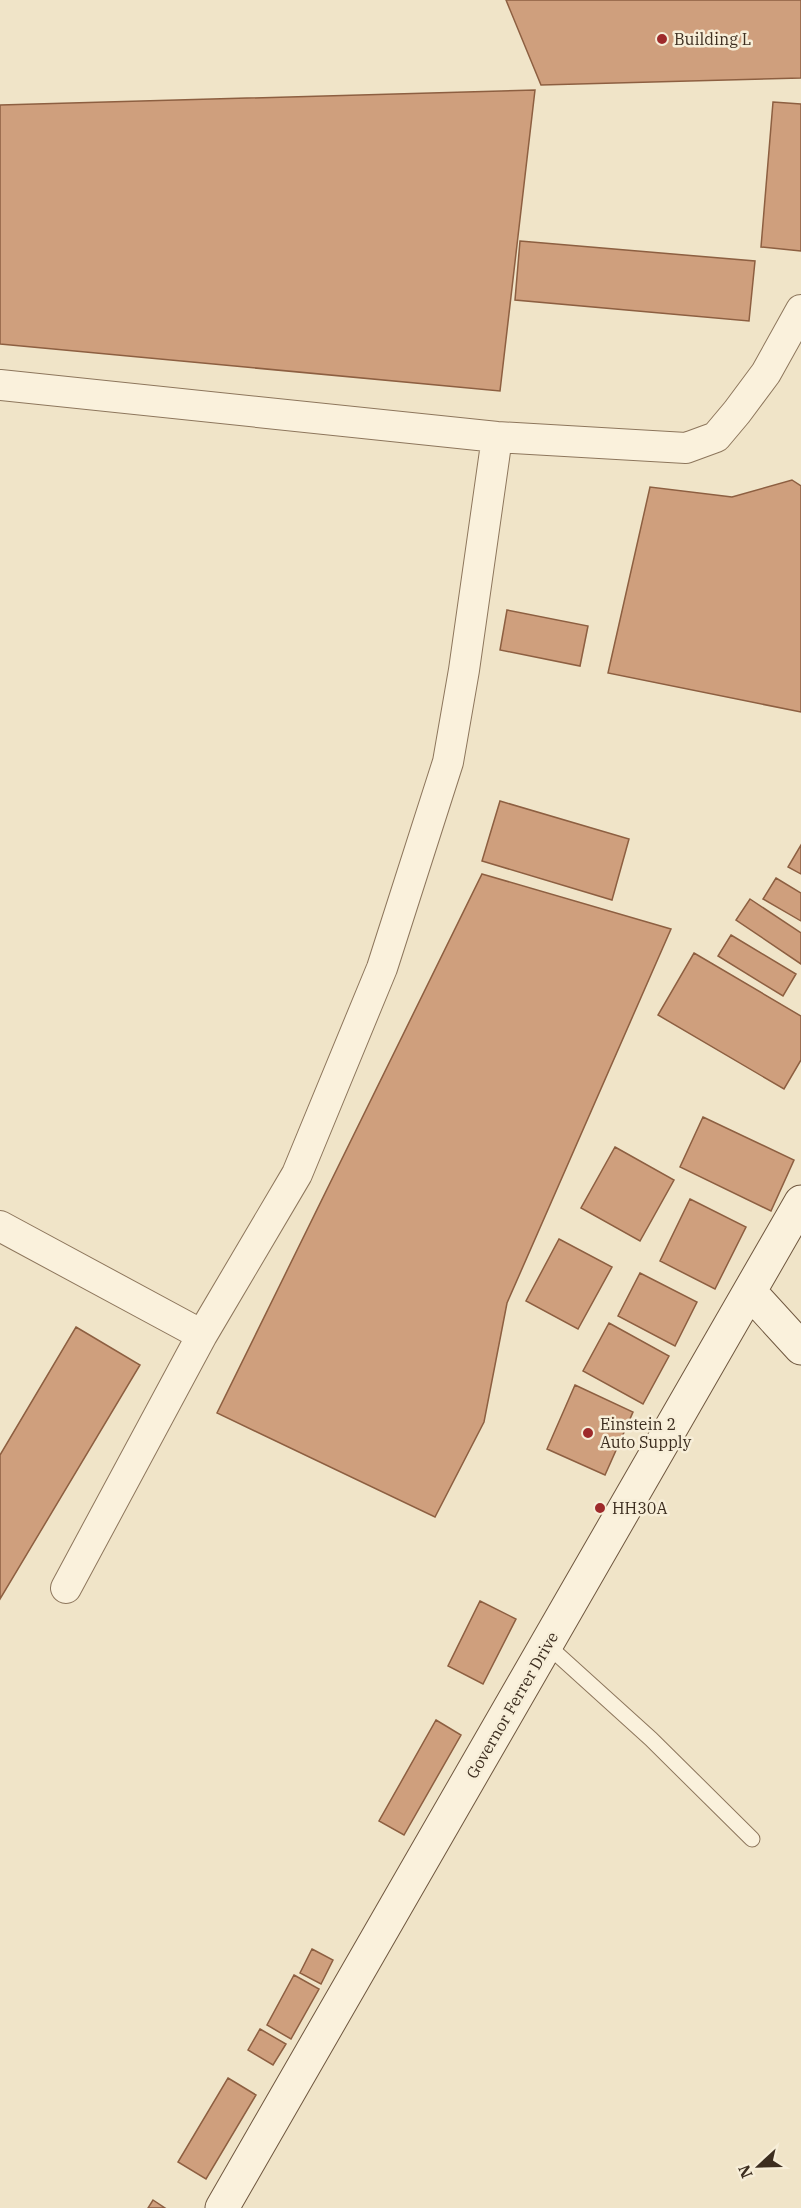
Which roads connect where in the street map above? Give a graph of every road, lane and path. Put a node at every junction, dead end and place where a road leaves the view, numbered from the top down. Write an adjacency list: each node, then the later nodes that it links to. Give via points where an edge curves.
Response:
1 (801, 310): 3 (street, via 766,374 716,436 686,448)
2 (0, 385): 3 (street)
3 (497, 437): 7 (street, via 448,762 386,958 297,1174)
4 (801, 1202): 6 (main road, Governor Ferrer Drive)
5 (0, 1226): 7 (street)
6 (750, 1292): 8 (main road); 10 (main road, Governor Ferrer Drive)
7 (202, 1335): 9 (street)
8 (801, 1348)
9 (66, 1588)
10 (546, 1644): 11 (lane); 12 (main road, Governor Ferrer Drive)
11 (752, 1839)
12 (222, 2208)

